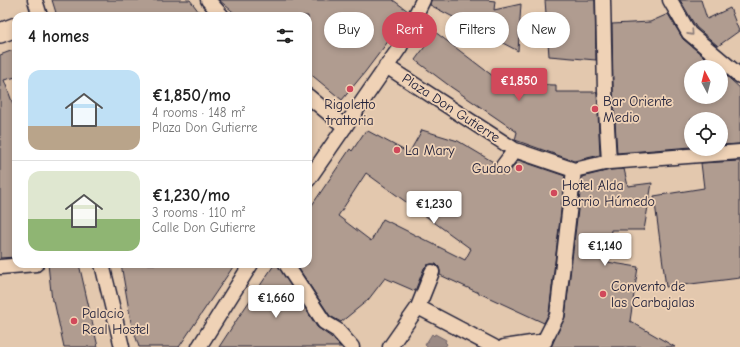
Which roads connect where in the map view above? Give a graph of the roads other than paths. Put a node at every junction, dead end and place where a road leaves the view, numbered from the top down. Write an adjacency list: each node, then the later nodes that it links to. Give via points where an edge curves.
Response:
1 (35, 0): 6 (street)
2 (208, 0): 7 (street)
3 (423, 0): 10 (street, via 400,47)
4 (604, 0): 16 (street)
5 (670, 0): 11 (street, one-way to 11, via 690,32)
6 (39, 12)
7 (218, 12)
8 (12, 28): 9 (street)
9 (0, 33)
10 (386, 66): 13 (street); 14 (street, Plaza Don Gutierre)
11 (740, 76)
12 (312, 102): 13 (street, via 331,115)
13 (341, 132): 19 (street)
14 (515, 150): 17 (street); 18 (street, Plaza Don Gutierre)
15 (740, 152): 16 (street)
16 (609, 162): 18 (street)
17 (503, 166)
18 (574, 170): 27 (street, via 557,316)
19 (312, 174)
20 (12, 266): 21 (street)
21 (0, 267)
22 (103, 268): 28 (street)
23 (248, 268): 29 (street)
24 (289, 268): 30 (street, via 324,322 337,330)
25 (432, 272): 26 (street)
26 (418, 307): 31 (street); 32 (street)
27 (543, 344): 33 (street)
28 (122, 347)
29 (199, 347)
30 (352, 347)
31 (390, 347)
32 (494, 347)
33 (504, 347)

